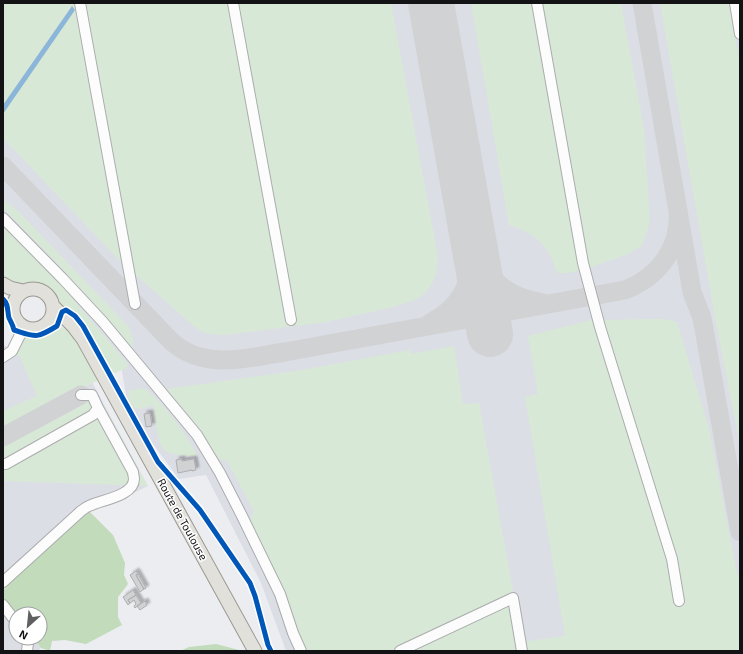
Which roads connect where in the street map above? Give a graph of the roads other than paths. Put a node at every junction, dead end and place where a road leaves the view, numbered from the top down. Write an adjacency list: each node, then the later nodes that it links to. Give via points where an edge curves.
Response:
1 (80, 3): 11 (lane)
2 (233, 3): 13 (lane)
3 (537, 3): 22 (lane, via 583,263 600,327 672,559)
4 (735, 3): 5 (lane)
5 (740, 34)
6 (3, 218): 24 (lane, via 103,322 197,435 220,473 280,594)
7 (3, 284): 8 (main road)
8 (23, 291): 10 (main road, via 18,294); 12 (main road, via 34,288 44,292)
9 (3, 293): 10 (main road)
10 (13, 304): 16 (main road, via 16,320)
11 (135, 304)
12 (53, 306): 14 (main road, via 52,315); 15 (main road, Route de Toulouse)
13 (291, 320)
14 (47, 323): 15 (main road, via 59,321); 16 (main road, via 36,328)
15 (73, 326): 23 (main road, Route de Toulouse)
16 (24, 327): 17 (lane, via 12,351)
17 (3, 357)
18 (81, 395): 19 (lane, via 92,395)
19 (98, 408): 20 (lane, via 93,414); 21 (lane, via 133,472 133,484 118,496 81,511)
20 (3, 464)
21 (3, 582)
22 (679, 601)
23 (256, 651)
24 (301, 651)
25 (400, 651): 26 (lane, via 514,598)
26 (522, 651)

